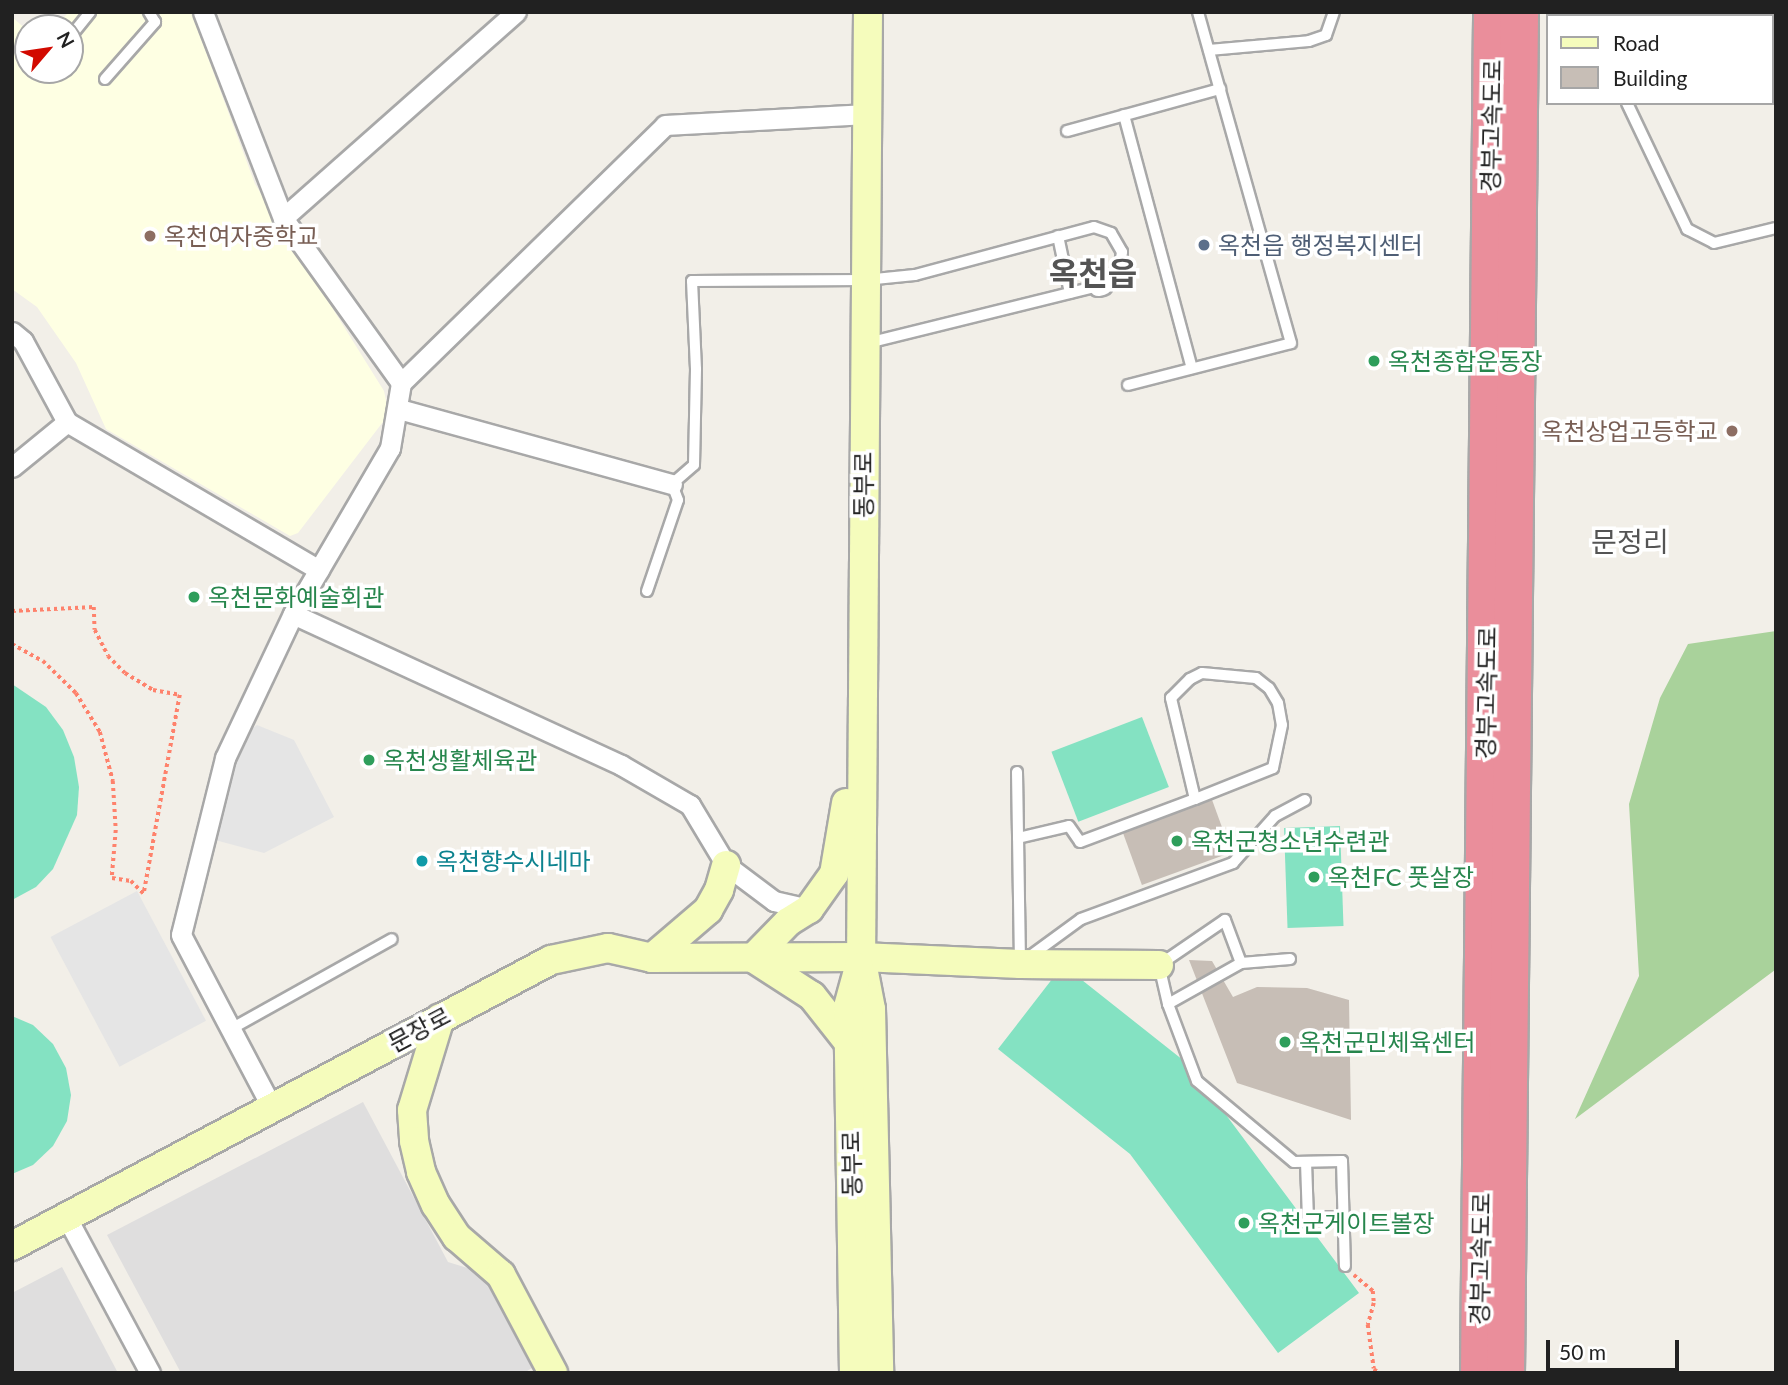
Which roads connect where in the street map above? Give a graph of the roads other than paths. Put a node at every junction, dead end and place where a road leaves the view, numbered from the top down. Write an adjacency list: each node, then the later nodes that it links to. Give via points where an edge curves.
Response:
1 (149, 12): 10 (lane, via 155,22)
2 (203, 12): 16 (street)
3 (516, 12): 16 (street)
4 (868, 12): 13 (street, 동부로)
5 (1198, 12): 9 (lane)
6 (1334, 12): 9 (lane, via 1326,35 1309,41)
7 (1492, 12): 62 (highway, 경부고속도로)
8 (1518, 12): 63 (highway, 경부고속도로)
9 (1209, 50): 11 (lane)
10 (104, 79)
11 (1220, 89): 14 (lane); 23 (lane, via 1291,343)
12 (1629, 105): 17 (lane, via 1687,229 1714,243)
13 (867, 114): 19 (street, 동부로); 24 (street, via 665,125)
14 (1124, 115): 15 (lane); 23 (lane)
15 (1066, 131)
16 (283, 218): 24 (street)
17 (1776, 228)
18 (1058, 236): 19 (lane, via 951,267); 20 (lane); 20 (lane, via 1094,227 1114,237 1121,248 1122,263 1115,277)
19 (865, 280): 22 (street, 동부로); 29 (lane, via 692,281 694,465)
20 (1070, 293): 22 (lane)
21 (12, 332): 27 (street, via 23,341)
22 (864, 344): 34 (street, 동부로)
23 (1192, 368): 25 (lane)
24 (401, 383): 26 (street)
25 (1128, 385)
26 (399, 409): 29 (street); 30 (street, via 390,448)
27 (66, 422): 28 (street); 30 (street)
28 (12, 467)
29 (672, 484): 31 (lane, via 678,500)
30 (319, 570): 32 (street)
31 (647, 592)
32 (293, 614): 38 (street, via 621,765 690,805); 50 (street, via 225,758 181,935)
33 (1017, 772): 37 (lane)
34 (862, 781): 39 (street, via 848,787 834,874); 41 (street, 동부로)
35 (1195, 799): 35 (lane, via 1171,698 1202,673 1256,678 1278,703 1282,725 1273,768); 37 (lane, via 1080,842 1069,826)
36 (1305, 800): 45 (lane, via 1275,816 1233,863 1082,919)
37 (1018, 838): 45 (lane)
38 (726, 865): 39 (street, via 774,901); 42 (street, via 708,911)
39 (809, 909): 43 (street, via 788,922)
40 (392, 939): 50 (lane)
41 (861, 957): 43 (street, 문장로); 45 (street, 문장로); 51 (street, 동부로, via 848,1007); 61 (street, 동부로, via 871,1009)
42 (652, 958): 43 (street, 문장로); 49 (street, 문장로, via 608,948 551,960)
43 (753, 958): 51 (street, via 811,996)
44 (1290, 959): 46 (lane)
45 (1020, 964): 47 (street, 문장로)
46 (1241, 964): 47 (lane, via 1225,920); 48 (lane)
47 (1158, 965): 48 (lane)
48 (1168, 1004): 53 (lane, via 1197,1081 1294,1162)
49 (440, 1018): 52 (street, 문장로); 59 (street, via 412,1110 421,1172 457,1237 501,1275)
50 (230, 1029): 52 (street)
51 (849, 1043): 60 (street, 동부로)
52 (271, 1106): 55 (street, 문장로)
53 (1306, 1162): 54 (lane, via 1342,1161); 54 (lane, via 1308,1218)
54 (1344, 1217): 57 (lane)
55 (66, 1218): 56 (street, 문장로); 58 (street)
56 (12, 1246)
57 (1345, 1266)
58 (150, 1373)
59 (553, 1373)
60 (854, 1373)
61 (879, 1373)
62 (1479, 1373)
63 (1505, 1373)

